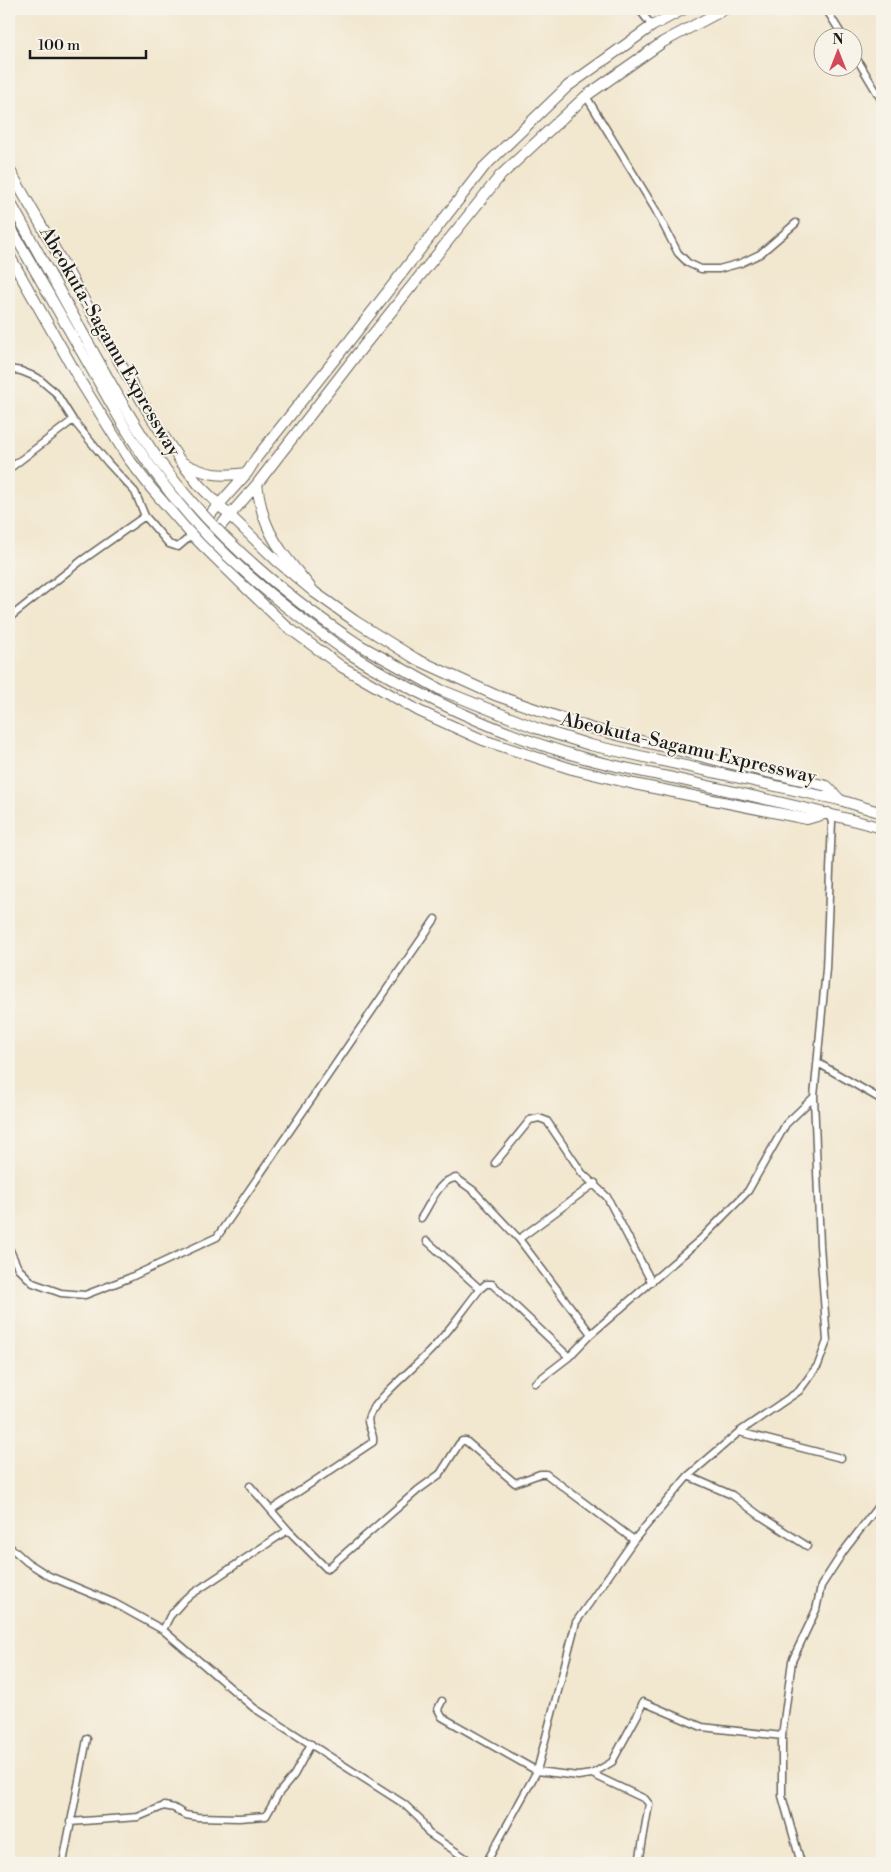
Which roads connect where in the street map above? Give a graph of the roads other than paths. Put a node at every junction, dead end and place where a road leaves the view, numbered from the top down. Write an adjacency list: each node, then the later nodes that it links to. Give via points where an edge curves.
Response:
1 (639, 9): 7 (street)
2 (684, 9): 7 (main road)
3 (725, 9): 10 (main road, via 663,42)
4 (826, 9): 8 (street)
5 (880, 9): 6 (street)
6 (882, 14)
7 (652, 26): 11 (main road)
8 (838, 28)
9 (864, 71): 12 (street)
10 (586, 96): 13 (main road); 16 (street, via 678,253 688,263 701,269 741,263 760,254)
11 (553, 99): 13 (main road); 24 (main road, via 484,167)
12 (882, 101)
13 (567, 113): 25 (main road, via 500,176)
14 (9, 169): 22 (main road, via 151,416)
15 (9, 200): 20 (main road, Abeokuta-Sagamu Expressway)
16 (796, 223)
17 (9, 226): 20 (main road, Abeokuta-Sagamu Expressway)
18 (9, 255): 29 (main road, via 128,458)
19 (9, 369): 21 (street, via 38,378 56,393)
20 (100, 375): 33 (main road, Abeokuta-Sagamu Expressway, bridge, via 164,467 214,525 288,595 358,644 441,690 536,728 581,742); 34 (main road, Abeokuta-Sagamu Expressway, bridge, via 137,448 157,476 250,578 293,613 394,682 437,704 529,741 585,758)
21 (73, 420): 23 (street); 27 (street, via 135,492)
22 (181, 462): 24 (main road, via 214,475); 26 (main road)
23 (9, 469)
24 (247, 473): 26 (main road)
25 (257, 484): 28 (main road); 31 (main road, via 267,526)
26 (219, 505): 28 (main road); 29 (main road)
27 (145, 516): 29 (street, via 168,544 178,547); 32 (street)
28 (230, 516): 30 (main road); 31 (main road)
29 (192, 535): 30 (main road)
30 (203, 546): 34 (main road, via 286,626 342,667 419,711 483,740 572,769 634,784 807,819)
31 (314, 592): 33 (main road, via 416,659 494,695 590,728 827,786)
32 (9, 618)
33 (840, 800): 35 (main road, Abeokuta-Sagamu Expressway)
34 (828, 813): 36 (main road, Abeokuta-Sagamu Expressway); 38 (street, via 832,832)
35 (882, 813)
36 (882, 828)
37 (434, 919): 46 (street, via 217,1237 85,1295 61,1293 33,1283 18,1268)
38 (818, 1063): 39 (street); 40 (street)
39 (814, 1097): 47 (street, via 786,1124 748,1191 701,1239); 52 (street, via 827,1341 818,1365 799,1391)
40 (882, 1100)
41 (496, 1163): 42 (street, via 530,1120 539,1118 547,1121 582,1173)
42 (595, 1184): 44 (street); 47 (street, via 607,1197)
43 (421, 1218): 44 (street, via 443,1182 456,1178 474,1191)
44 (519, 1239): 49 (street)
45 (427, 1241): 48 (street)
46 (9, 1248)
47 (651, 1281): 49 (street)
48 (480, 1289): 50 (street, via 492,1284); 57 (street, via 430,1351 380,1401 369,1417 373,1442)
49 (591, 1334): 50 (street)
50 (569, 1357): 51 (street)
51 (536, 1383)
52 (739, 1432): 53 (street); 54 (street)
53 (841, 1458)
54 (688, 1476): 59 (street); 61 (street, via 732,1495)
55 (250, 1486): 57 (street)
56 (882, 1500): 64 (street, via 821,1586 816,1610 792,1661)
57 (271, 1510): 58 (street)
58 (288, 1530): 59 (street, via 327,1568 440,1474 459,1444 466,1441 511,1481 546,1474); 62 (street, via 186,1598)
59 (634, 1540): 67 (street, via 576,1622)
60 (9, 1546): 62 (street, via 48,1576 114,1603)
61 (807, 1546)
62 (163, 1630): 66 (street, via 254,1708)
63 (442, 1701): 67 (street, via 438,1709 442,1717)
64 (782, 1736): 68 (street, via 702,1727 643,1702 612,1762); 74 (street, via 782,1796)
65 (86, 1738): 69 (street)
66 (311, 1744): 69 (street, via 266,1816 198,1817 164,1806 138,1817); 71 (street, via 404,1804 420,1819 428,1833)
67 (537, 1770): 68 (street, via 570,1776); 72 (street)
68 (592, 1774): 73 (street, via 650,1804)
69 (70, 1822): 70 (street)
70 (63, 1863)
71 (473, 1863)
72 (486, 1863)
73 (639, 1863)
74 (801, 1863)

